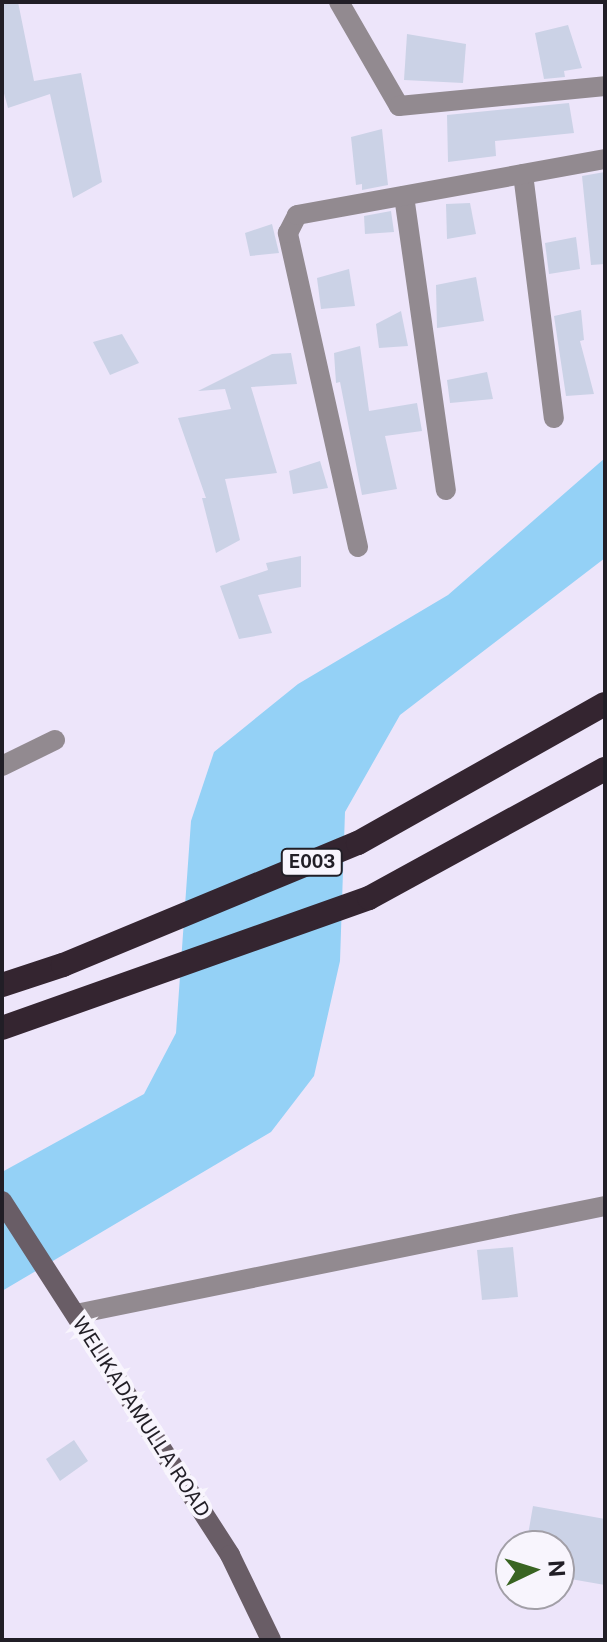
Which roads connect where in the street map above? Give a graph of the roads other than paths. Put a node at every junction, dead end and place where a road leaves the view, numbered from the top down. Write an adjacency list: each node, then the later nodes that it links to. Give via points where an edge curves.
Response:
1 (339, 2): 2 (street, via 399,106)
2 (605, 86)
3 (605, 159): 4 (street)
4 (523, 174): 5 (street); 6 (street)
5 (404, 196): 7 (street); 8 (street, via 297,215 288,233)
6 (554, 418)
7 (446, 490)
8 (358, 547)
9 (605, 704): 13 (highway, E003, via 358,843 63,965)
10 (55, 740): 11 (street)
11 (2, 766)
12 (605, 769): 14 (highway, E003, via 369,898)
13 (2, 985)
14 (2, 1028)
15 (2, 1201): 17 (street, WELIKADAMULLA ROAD)
16 (605, 1206): 17 (street)
17 (76, 1314): 18 (street, WELIKADAMULLA ROAD, via 230,1555)
18 (271, 1640)

